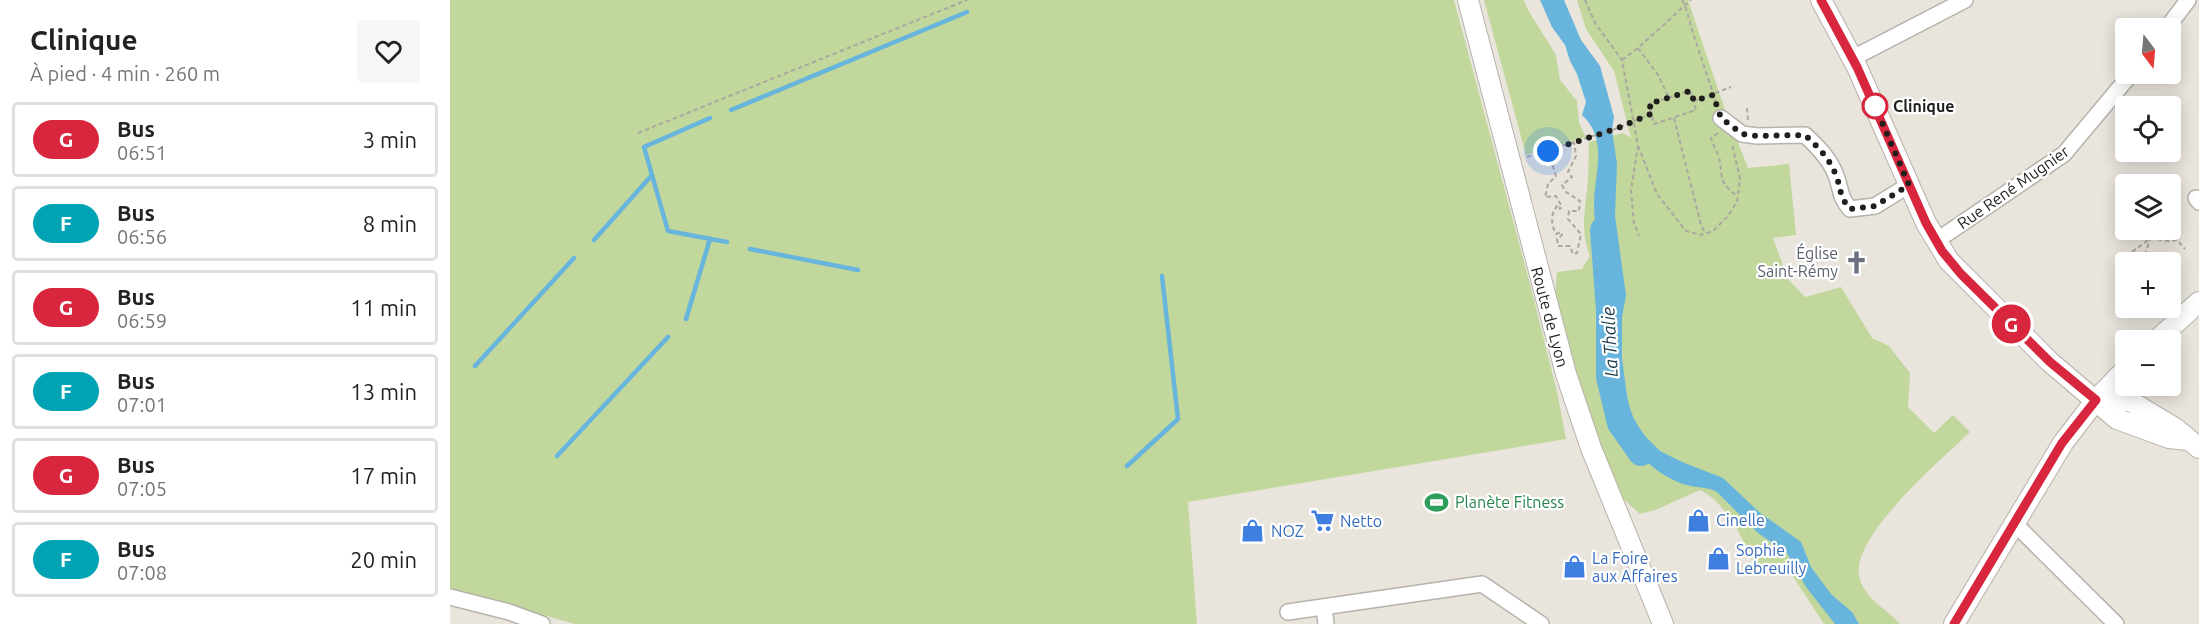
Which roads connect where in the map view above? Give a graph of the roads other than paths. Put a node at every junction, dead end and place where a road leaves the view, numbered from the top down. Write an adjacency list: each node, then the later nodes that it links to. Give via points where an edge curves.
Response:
1 (1468, 0): 23 (main road, Route de Lyon, via 1566,374 1591,448)
2 (1821, 0): 6 (main road)
3 (1965, 0): 6 (street)
4 (2188, 0): 5 (street)
5 (2174, 18)
6 (1853, 58): 9 (main road)
7 (2123, 84): 10 (street, Rue René Mugnier, via 2064,154)
8 (1724, 124): 9 (street, via 1742,134 1805,135 1822,150 1850,209 1875,206)
9 (1909, 185): 10 (main road)
10 (1936, 241): 14 (main road, via 1961,274 2050,362)
11 (2199, 302): 12 (main road)
12 (2168, 330)
13 (2115, 380): 14 (main road)
14 (2096, 400): 15 (main road, via 2130,401 2168,423); 16 (main road, via 2062,443)
15 (2193, 444)
16 (2014, 523): 24 (main road); 25 (street)
17 (450, 597): 20 (street)
18 (1324, 607): 19 (street); 21 (street); 22 (street, via 1482,584)
19 (1288, 612)
20 (542, 624)
21 (1326, 624)
22 (1541, 624)
23 (1663, 624)
24 (1954, 624)
25 (2116, 624)

